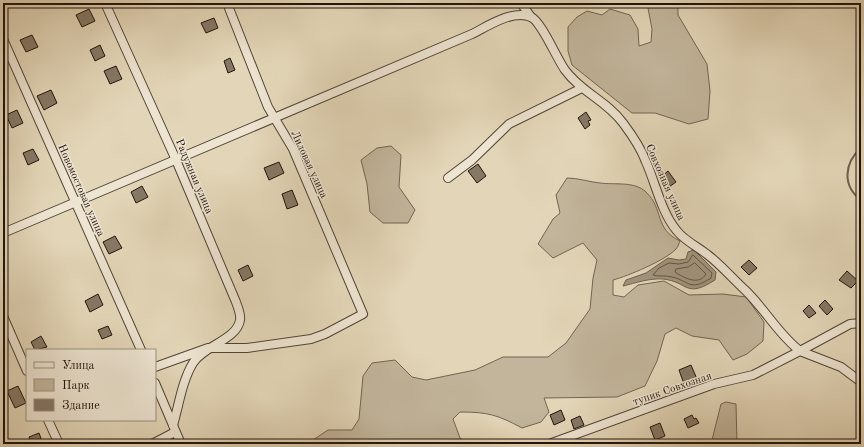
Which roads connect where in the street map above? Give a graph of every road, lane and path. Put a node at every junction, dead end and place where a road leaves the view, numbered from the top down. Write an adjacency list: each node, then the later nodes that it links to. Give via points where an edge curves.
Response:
1 (105, 3): 8 (street, Радужная улица)
2 (227, 3): 7 (street, Лиловая улица)
3 (521, 3): 4 (street, Совхозная улица)
4 (531, 17): 6 (street, Совхозная улица, via 541,26 552,51 566,71); 7 (street, via 517,15 504,18 472,34)
5 (3, 39): 10 (street, Новомостовая улица)
6 (582, 88): 9 (street, via 509,124 472,160); 16 (street, Совхозная улица, via 612,110 622,122 646,160 669,219 677,232 709,256 747,292 789,343)
7 (273, 117): 8 (street); 14 (street, Лиловая улица, via 292,149 363,314 311,339 247,348)
8 (176, 160): 10 (street); 14 (street, Радужная улица, via 240,316 237,328 228,337)
9 (448, 178)
10 (75, 202): 11 (street); 15 (street, Новомостовая улица)
11 (3, 233)
12 (3, 316): 18 (street)
13 (861, 323): 16 (street, via 850,324)
14 (208, 348): 17 (street); 22 (street, via 193,362 188,373)
15 (141, 349)
16 (800, 351): 19 (street, Совхозная улица, via 841,367); 26 (street, тупик Совхозная, via 752,375 714,384)
17 (156, 367)
18 (26, 369)
19 (861, 382)
20 (156, 385): 22 (street)
21 (48, 421): 23 (street)
22 (174, 428): 24 (street); 25 (street)
23 (59, 444)
24 (152, 444)
25 (181, 444)
26 (549, 444)

